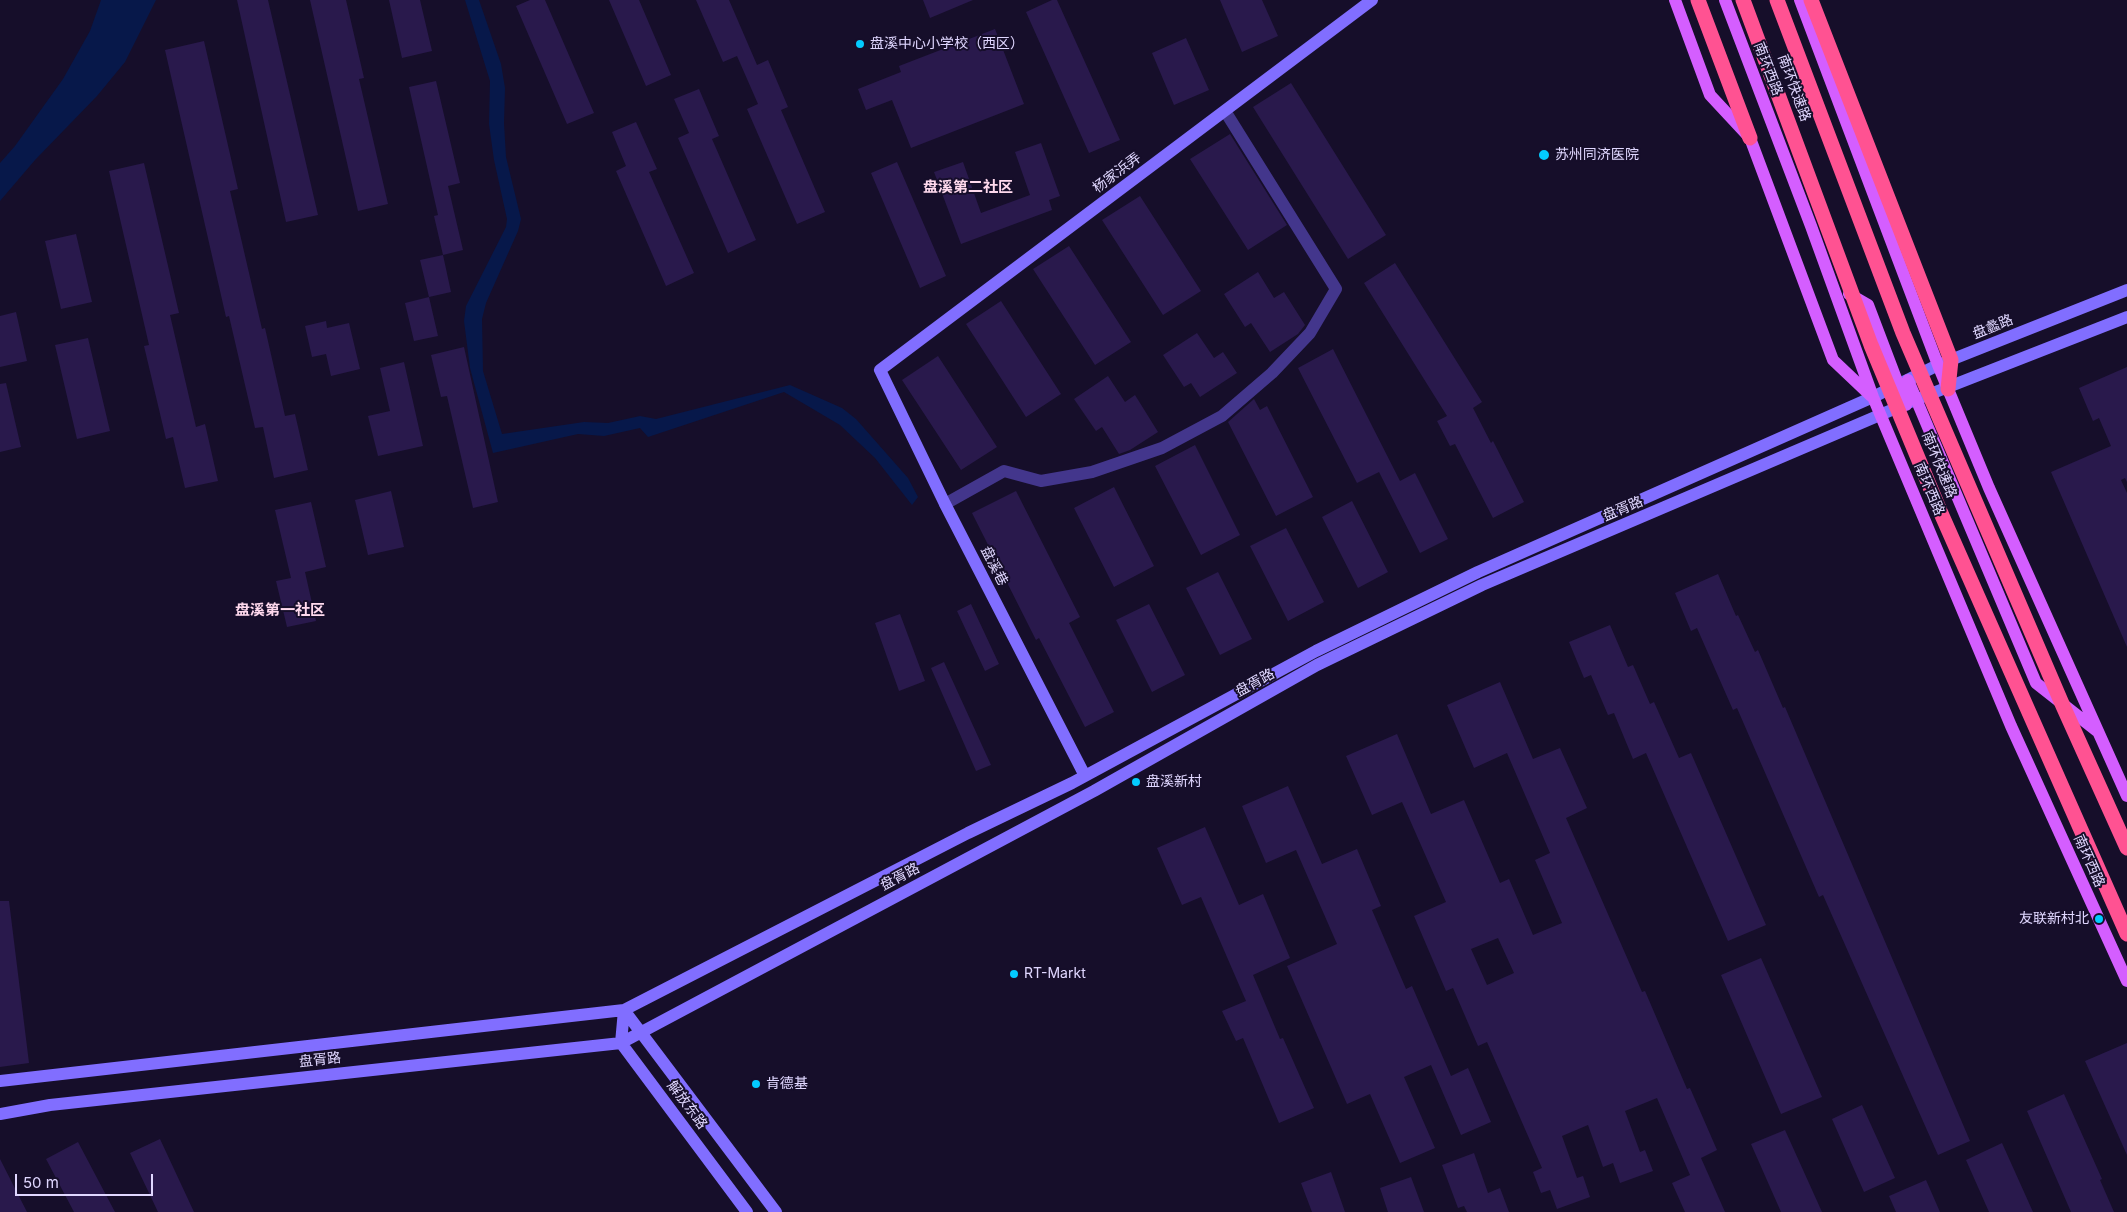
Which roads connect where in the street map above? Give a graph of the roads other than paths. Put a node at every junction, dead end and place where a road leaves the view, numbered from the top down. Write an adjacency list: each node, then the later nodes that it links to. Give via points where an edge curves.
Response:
1 (1372, 0): 9 (main road, 杨家浜弄)
2 (1675, 0): 10 (main road, via 1710,95)
3 (1698, 0): 10 (highway)
4 (1725, 0): 11 (main road, 南环西路)
5 (1743, 0): 26 (highway, 南环快速路, bridge, via 1871,345 1940,511)
6 (1777, 0): 25 (highway, 南环快速路, bridge, via 1907,342)
7 (1800, 0): 14 (main road)
8 (1811, 0): 14 (highway)
9 (1225, 111): 15 (main road, 杨家浜弄); 21 (street, via 1336,290 1310,333 1272,374 1222,416 1162,448 1092,472 1041,481 1004,471)
10 (1750, 138): 18 (main road, via 1833,360)
11 (1832, 284): 16 (main road, via 1868,306); 18 (main road, 南环西路)
12 (2127, 290): 14 (main road, 盘蠡路)
13 (2127, 317): 17 (main road)
14 (1945, 362): 16 (main road, 盘蠡路); 17 (highway)
15 (880, 370): 21 (main road, 盘溪巷)
16 (1903, 382): 18 (main road, 盘蠡路); 19 (main road)
17 (1948, 389): 19 (main road); 22 (main road, via 1988,488)
18 (1873, 397): 20 (main road, 南环西路); 23 (main road, 盘胥路, via 1478,572 1316,651)
19 (1911, 403): 20 (main road, 盘胥路); 22 (main road, via 2036,683)
20 (1881, 416): 27 (main road, 南环西路, via 2011,726); 29 (main road, 盘胥路, via 1482,585 1317,665 1085,795)
21 (945, 504): 23 (main road, 盘溪巷)
22 (2098, 733): 24 (main road)
23 (1084, 774): 28 (main road, 盘胥路, via 1072,783)
24 (2127, 796)
25 (2127, 848)
26 (2127, 934)
27 (2127, 981)
28 (624, 1010): 29 (main road); 30 (main road); 31 (main road, 盘胥路)
29 (641, 1032): 30 (main road, 盘胥路); 34 (main road, 解放东路)
30 (621, 1043): 32 (main road, 盘胥路, via 50,1105); 33 (main road, 解放东路)
31 (0, 1081)
32 (0, 1114)
33 (747, 1212)
34 (776, 1212)

